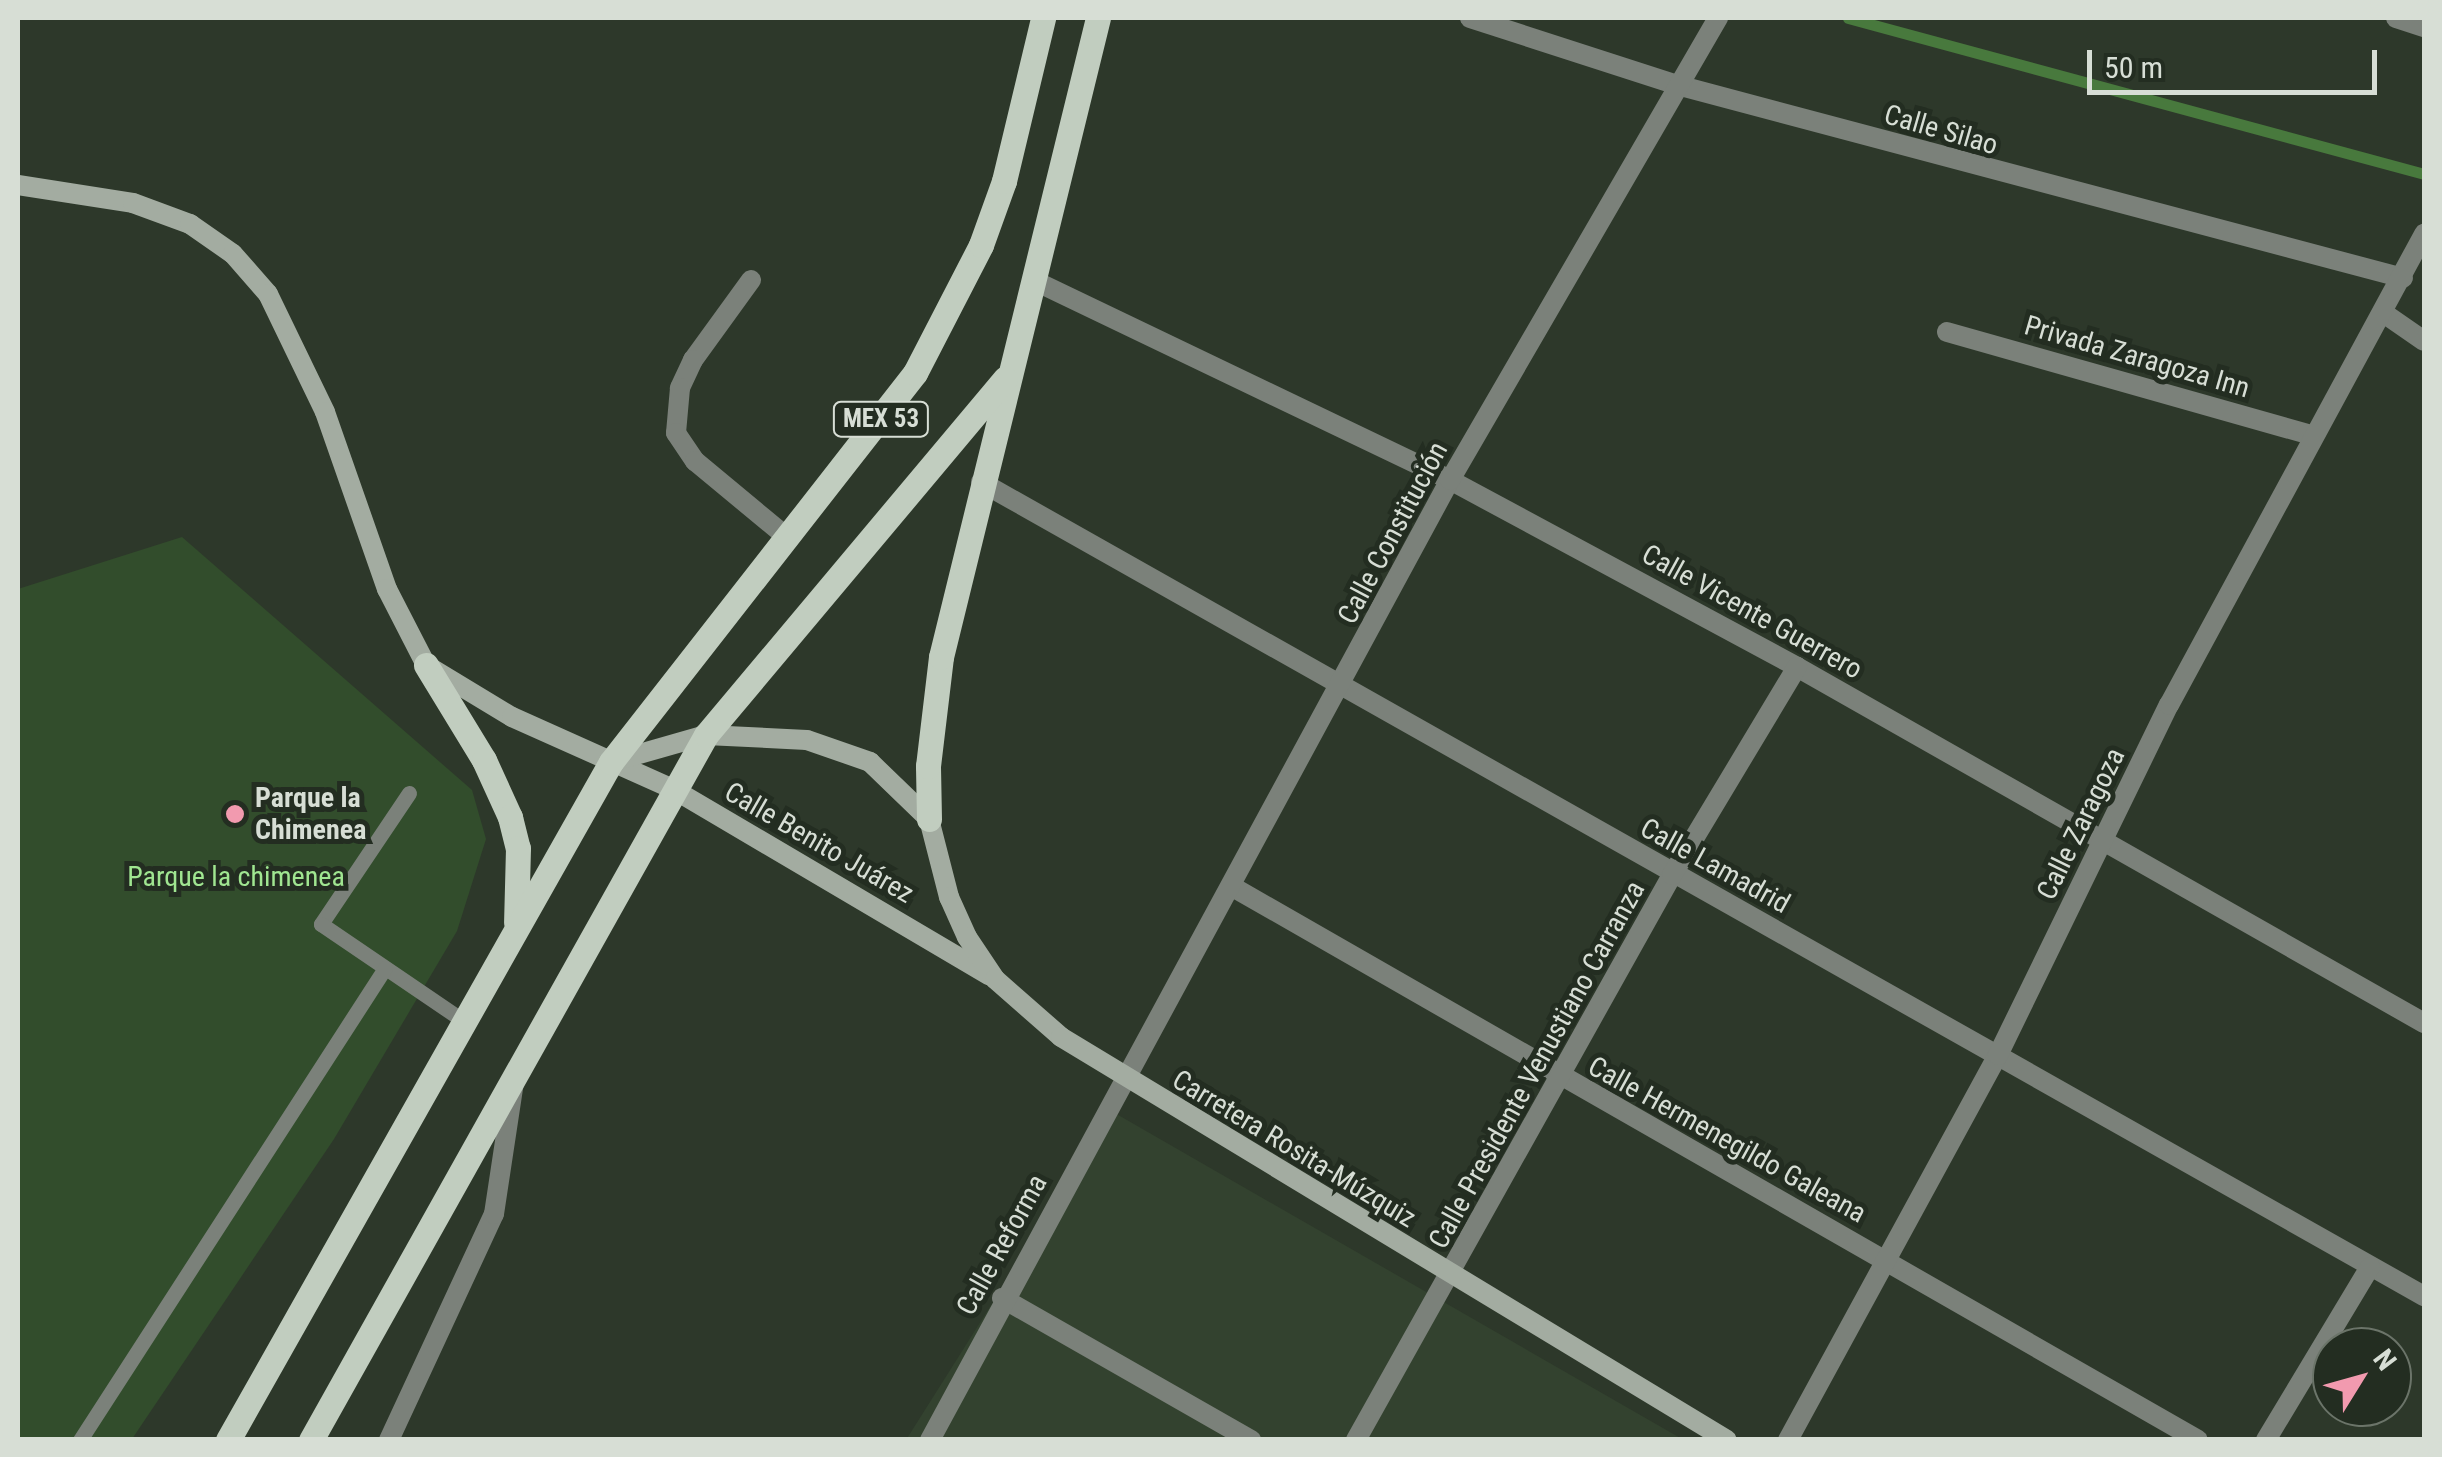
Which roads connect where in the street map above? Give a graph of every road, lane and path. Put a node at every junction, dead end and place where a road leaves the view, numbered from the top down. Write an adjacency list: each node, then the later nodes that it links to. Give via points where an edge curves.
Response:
1 (1044, 18): 20 (main road, MEX 53, via 1004,181 954,302 915,373)
2 (1098, 18): 12 (main road, MEX 53)
3 (1470, 18): 7 (street, Calle Silao)
4 (1718, 18): 7 (street, Calle Constitución)
5 (2396, 18): 6 (street)
6 (2424, 27)
7 (1681, 86): 10 (street, Calle Silao); 18 (street, Calle Constitución)
8 (18, 185): 21 (main road, via 132,204 190,224 234,254 268,294 325,412 387,590)
9 (2424, 234): 10 (street, Calle Zaragoza)
10 (2403, 278): 13 (street, Calle Zaragoza)
11 (752, 280): 20 (street, via 693,360 680,388 676,433 696,461)
12 (1035, 280): 16 (main road, MEX 53); 18 (street, Calle Vicente Guerrero)
13 (2385, 314): 15 (street); 17 (street, Calle Zaragoza)
14 (1947, 332): 17 (street, Privada Zaragoza Inn)
15 (2424, 341)
16 (1005, 379): 19 (main road); 24 (main road, MEX 53)
17 (2312, 435): 29 (street, Calle Zaragoza)
18 (1450, 480): 22 (street, Calle Vicente Guerrero); 23 (street, Calle Constitución)
19 (981, 482): 23 (street, Calle Lamadrid); 28 (main road, via 938,673)
20 (790, 539): 25 (main road, MEX 53)
21 (426, 665): 25 (main road, Calle Benito Juárez, via 512,717); 32 (main road, via 484,760 510,818 518,848)
22 (1798, 667): 29 (street, Calle Vicente Guerrero); 30 (street, Calle Presidente Venustiano Carranza)
23 (1344, 684): 30 (street, Calle Lamadrid); 31 (street, Calle Constitución)
24 (706, 735): 25 (main road); 26 (main road, MEX 53); 28 (main road, via 779,736 839,749 870,762)
25 (611, 762): 26 (main road, Calle Benito Juárez); 32 (main road)
26 (673, 789): 34 (main road, Calle Benito Juárez); 38 (main road)
27 (409, 794): 33 (lane, via 320,924)
28 (929, 818): 34 (main road, Carretera Rosita-Múzquiz, via 948,897)
29 (2104, 841): 36 (street, Calle Vicente Guerrero); 37 (street, Calle Zaragoza)
30 (1672, 875): 37 (street, Calle Lamadrid); 39 (street, Calle Presidente Venustiano Carranza)
31 (1230, 886): 39 (street, Calle Hermenegildo Galeana); 40 (street, Calle Constitución)
32 (516, 929): 35 (main road)
33 (385, 968): 35 (lane); 46 (lane)
34 (995, 979): 40 (main road, Carretera Rosita-Múzquiz, via 1061,1037)
35 (462, 1020): 47 (main road)
36 (2424, 1024)
37 (1998, 1055): 41 (street, Calle Zaragoza); 42 (street, Calle Lamadrid)
38 (515, 1072): 48 (main road); 49 (street, via 494,1214)
39 (1563, 1079): 41 (street, Calle Hermenegildo Galeana); 43 (street, Calle Presidente Venustiano Carranza)
40 (1128, 1081): 43 (main road, Carretera Rosita-Múzquiz); 45 (street, Calle Reforma)
41 (1886, 1261): 54 (street, Calle Zaragoza); 55 (street, Calle Hermenegildo Galeana)
42 (2370, 1267): 44 (street, Calle Lamadrid); 56 (street)
43 (1452, 1277): 52 (street, Calle Presidente Venustiano Carranza); 53 (main road, Carretera Rosita-Múzquiz)
44 (2424, 1296)
45 (1002, 1298): 50 (street, Calle Reforma); 51 (street)
46 (80, 1440)
47 (228, 1440)
48 (310, 1440)
49 (389, 1440)
50 (930, 1440)
51 (1251, 1440)
52 (1356, 1440)
53 (1727, 1440)
54 (1788, 1440)
55 (2198, 1440)
56 (2266, 1440)

